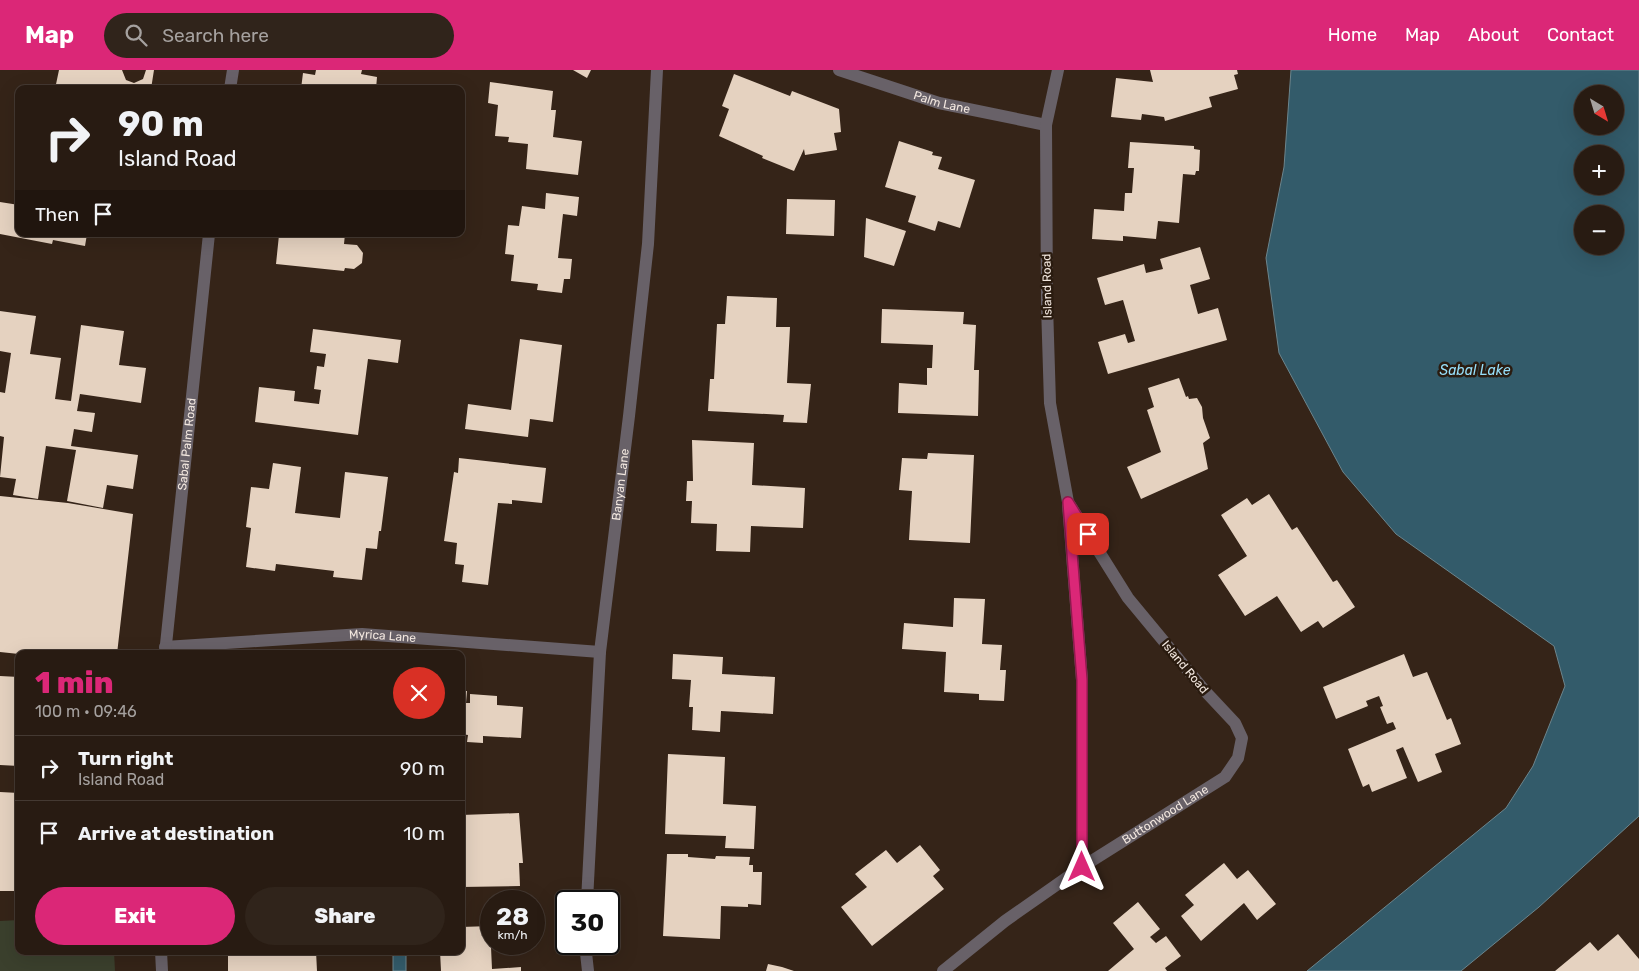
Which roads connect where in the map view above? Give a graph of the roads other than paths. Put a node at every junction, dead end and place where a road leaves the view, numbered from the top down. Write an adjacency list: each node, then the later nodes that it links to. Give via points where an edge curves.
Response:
1 (233, 70): 5 (street)
2 (657, 70): 10 (street, Banyan Lane, via 648,244)
3 (839, 70): 6 (street, Palm Lane, via 939,103)
4 (1058, 70): 6 (street, Island Road)
5 (231, 85)
6 (1046, 124): 8 (street, Island Road, via 1050,403)
7 (209, 237): 9 (street, Sabal Palm Road)
8 (1068, 502): 11 (street, Island Road, via 1128,598 1235,723 1242,738); 12 (street, Island Road, via 1082,680)
9 (165, 650): 10 (street, Myrica Lane, via 362,634)
10 (600, 652): 13 (street, Banyan Lane)
11 (1238, 758): 12 (street, Buttonwood Lane, via 1225,777)
12 (1082, 867): 18 (street, Buttonwood Lane, via 1005,921)
13 (588, 890)
14 (161, 955): 16 (street)
15 (586, 955): 17 (street)
16 (162, 971)
17 (588, 971)
18 (943, 971)

